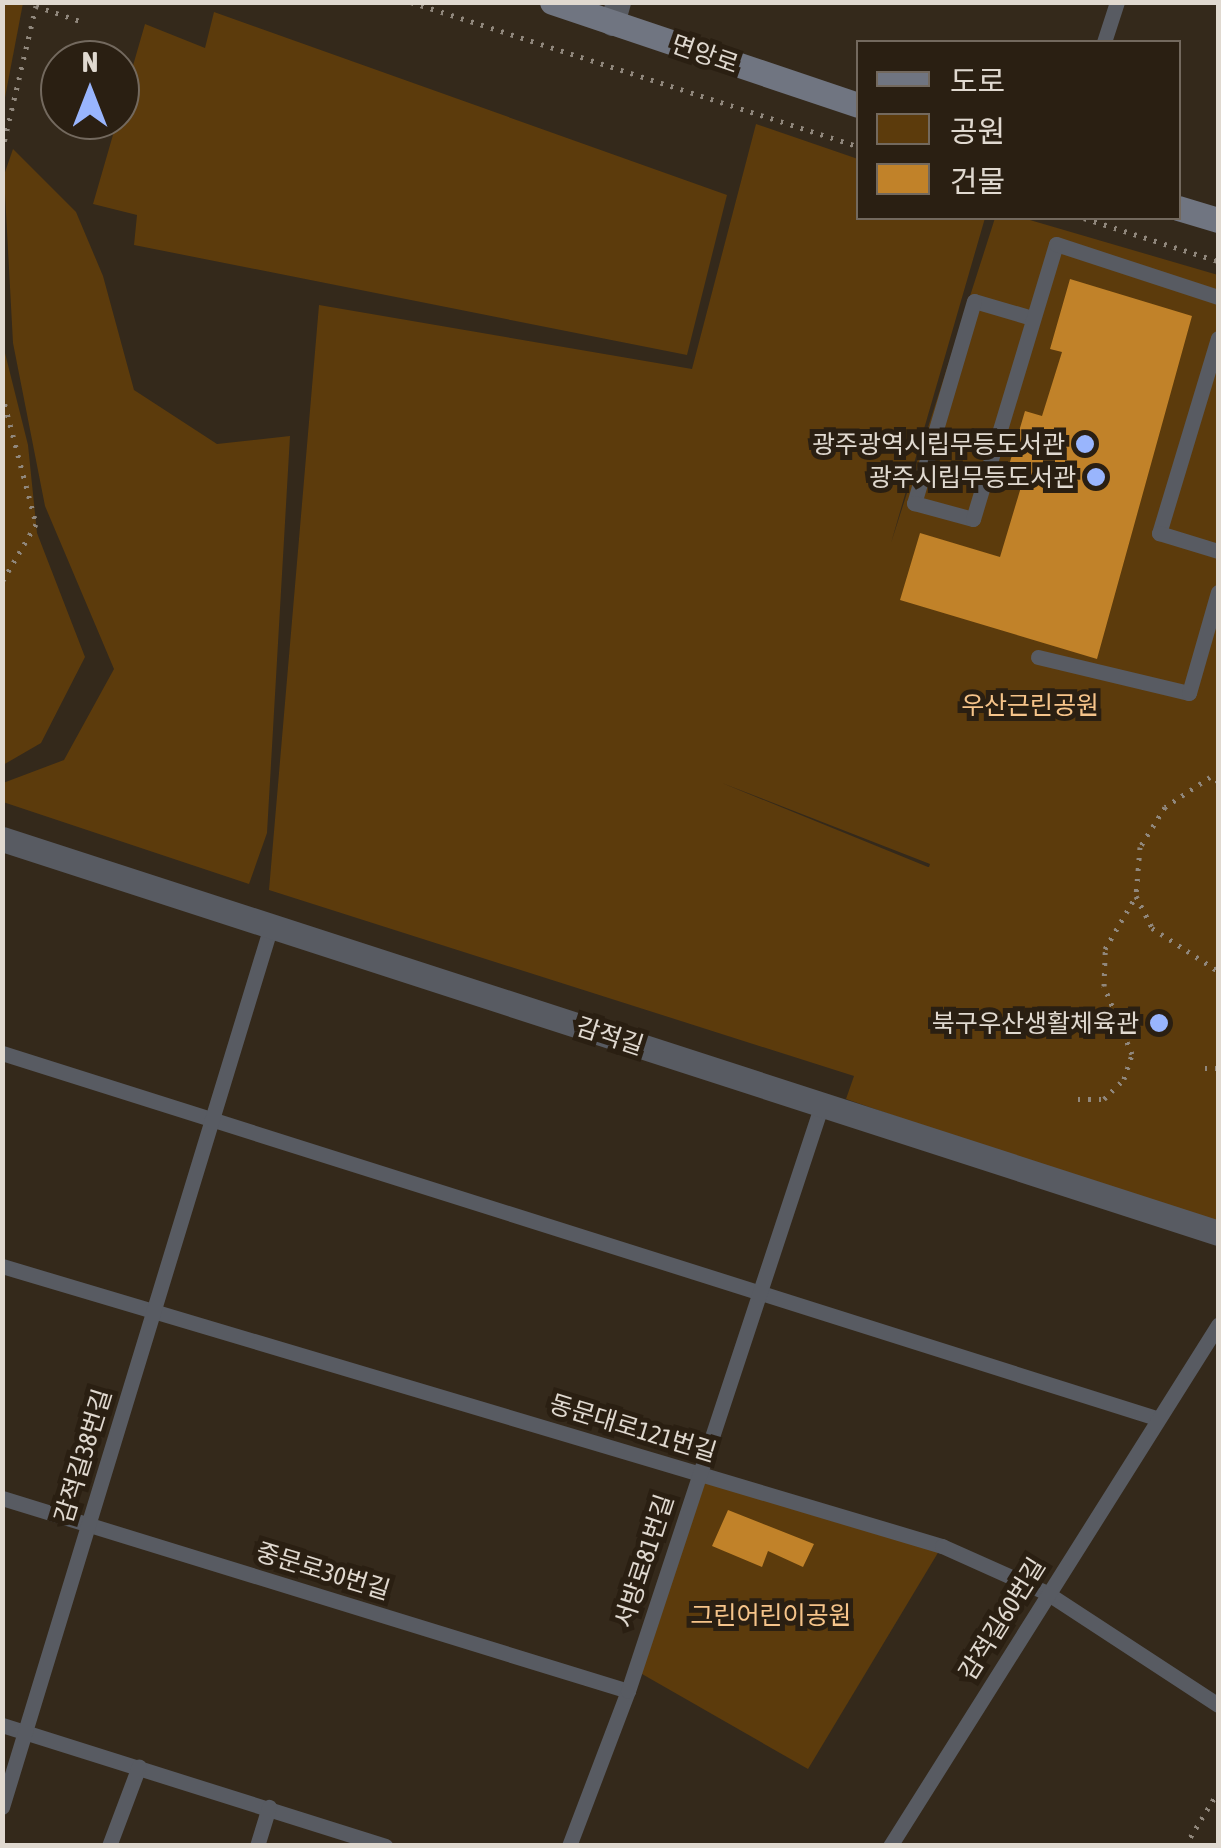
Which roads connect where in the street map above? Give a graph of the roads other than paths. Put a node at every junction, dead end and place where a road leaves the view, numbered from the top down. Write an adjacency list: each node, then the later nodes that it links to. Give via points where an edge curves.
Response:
1 (552, 2): 3 (main road, 면앙로)
2 (1117, 2): 4 (lane)
3 (615, 13): 5 (main road, 면앙로)
4 (1105, 40)
5 (856, 105)
6 (1181, 209): 7 (main road)
7 (1218, 220)
8 (1218, 297): 9 (lane, via 1056,244)
9 (1032, 318): 9 (lane, via 974,301 914,503 973,519)
10 (1218, 338): 11 (lane, via 1159,533)
11 (1218, 551)
12 (1218, 592): 13 (lane, via 1188,693)
13 (1038, 657)
14 (2, 838): 15 (street, 감적길)
15 (271, 926): 17 (street, 감적길); 18 (lane, 감적길38번길)
16 (2, 1053): 18 (lane)
17 (822, 1104): 19 (street, 감적길); 21 (lane, 서방로81번길)
18 (212, 1119): 21 (lane); 22 (lane, 감적길38번길)
19 (1218, 1233)
20 (2, 1266): 22 (lane, 동문대로121번길)
21 (760, 1290): 24 (lane); 25 (lane, 서방로81번길)
22 (153, 1311): 25 (lane, 동문대로121번길); 27 (lane, 감적길38번길)
23 (1218, 1326): 24 (lane, 감적길60번길)
24 (1156, 1418): 28 (lane, 감적길60번길)
25 (700, 1474): 28 (lane, 동문대로121번길, via 942,1546); 29 (lane, 서방로81번길)
26 (2, 1498): 27 (lane, 중문로30번길)
27 (88, 1525): 29 (lane, 중문로30번길); 32 (lane, 감적길38번길)
28 (1047, 1593): 30 (lane, 동문대로121번길); 40 (lane, 감적길60번길)
29 (628, 1691): 39 (lane, 서방로81번길)
30 (1218, 1705)
31 (2, 1725): 32 (lane)
32 (25, 1732): 33 (lane); 35 (lane, 감적길38번길)
33 (139, 1766): 34 (lane); 36 (lane)
34 (270, 1806): 37 (lane); 38 (lane)
35 (2, 1807)
36 (109, 1846)
37 (258, 1846)
38 (385, 1846)
39 (569, 1846)
40 (890, 1846)

